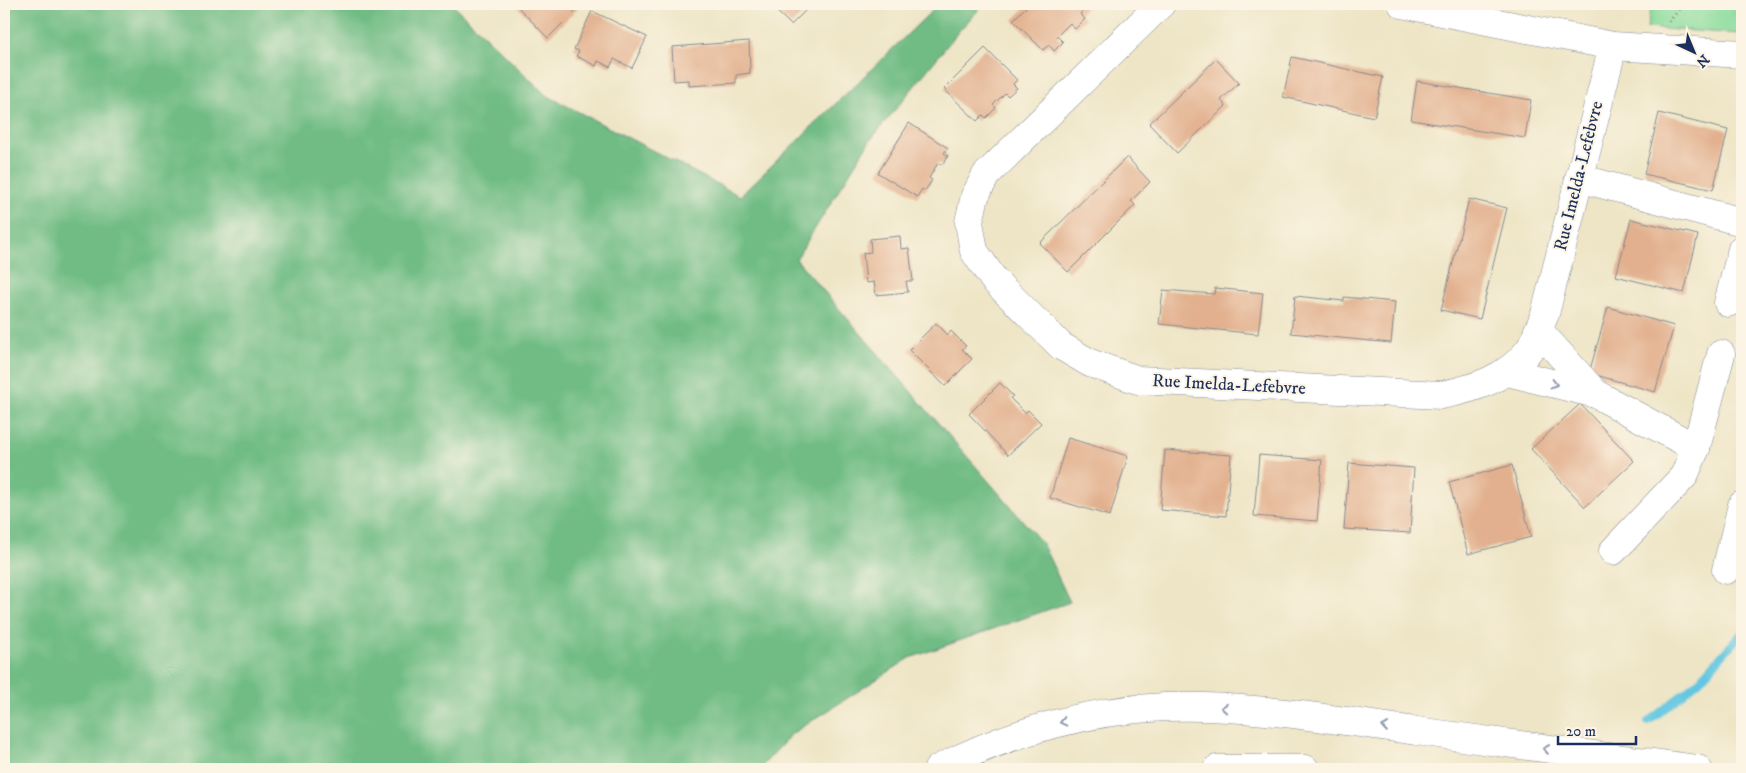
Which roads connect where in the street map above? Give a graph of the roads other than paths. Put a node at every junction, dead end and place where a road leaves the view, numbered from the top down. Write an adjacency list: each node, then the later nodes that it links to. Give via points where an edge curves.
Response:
1 (1161, 4): 11 (main road, Rue Imelda-Lefebvre, via 986,175 974,196 969,222 974,251 994,280 1061,346 1090,363 1138,380 1441,395 1472,390)
2 (1402, 4): 3 (main road)
3 (1613, 46): 4 (main road); 5 (main road, Rue Imelda-Lefebvre)
4 (1742, 54)
5 (1579, 178): 6 (main road); 9 (main road, Rue Imelda-Lefebvre, via 1545,314)
6 (1742, 222)
7 (1742, 249): 8 (main road)
8 (1728, 303)
9 (1538, 330): 11 (main road, Rue Imelda-Lefebvre, via 1529,350); 12 (main road)
10 (1722, 354): 13 (main road)
11 (1506, 372): 12 (main road, one-way to 12)
12 (1596, 394): 13 (main road)
13 (1696, 448): 15 (main road, via 1684,476)
14 (1742, 505): 16 (main road)
15 (1613, 551)
16 (1726, 570)
17 (938, 769): 20 (main road, one-way to 17, via 1312,717 1188,707 1121,711 1053,724 985,747)
18 (1218, 769): 19 (main road)
19 (1305, 769)
20 (1698, 769)

